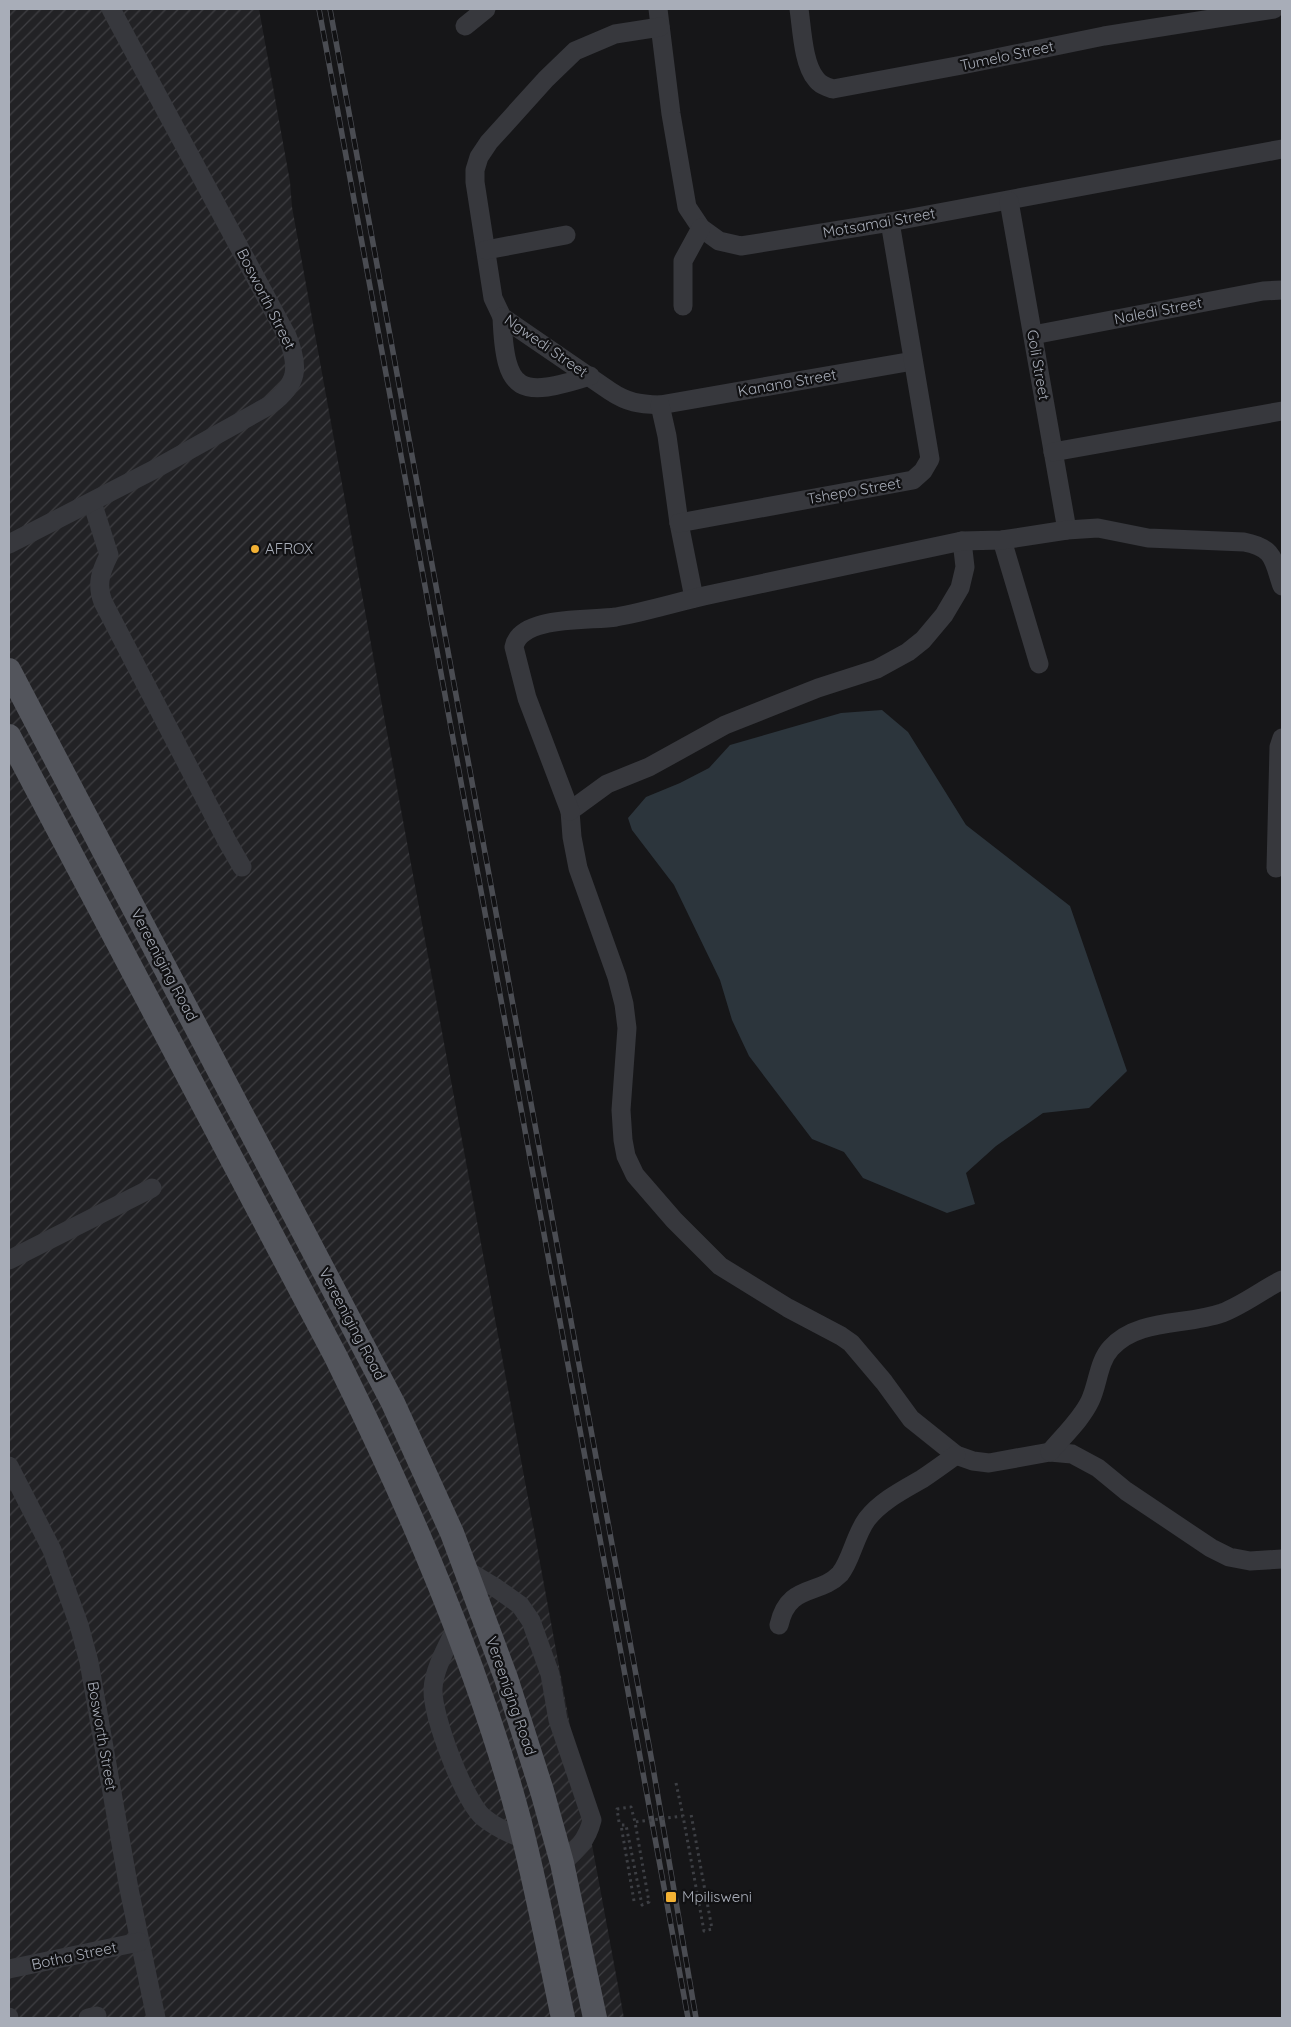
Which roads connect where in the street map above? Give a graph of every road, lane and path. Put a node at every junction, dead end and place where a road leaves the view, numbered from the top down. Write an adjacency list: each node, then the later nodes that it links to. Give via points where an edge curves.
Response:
1 (111, 9): 23 (street, Bosworth Street, via 287,336 295,358 295,371 292,384 270,405)
2 (486, 9): 7 (street)
3 (799, 9): 5 (street, Tumelo Street, via 808,64 816,80 834,89)
4 (1274, 9): 5 (street, Tumelo Street)
5 (1197, 15)
6 (659, 18): 11 (street, Motsamai Street, via 687,207); 13 (street, Ngwedi Street, via 574,51 489,142 475,170)
7 (465, 26)
8 (1282, 149): 9 (street, Motsamai Street)
9 (1009, 201): 10 (street, Motsamai Street); 17 (street, Goli Street)
10 (890, 222): 11 (street, Motsamai Street, via 741,246 720,241); 18 (street, Tshepo Street)
11 (700, 228): 15 (street, via 682,261)
12 (566, 235): 13 (street)
13 (486, 250): 16 (street, Ngwedi Street, via 493,298)
14 (1282, 290): 17 (street, Naledi Street)
15 (683, 306)
16 (502, 318): 19 (street, Ngwedi Street); 19 (street, via 505,359 517,382 536,389)
17 (1033, 335): 22 (street, Goli Street)
18 (913, 361): 20 (street, Kanana Street); 24 (street, Tshepo Street, via 930,459 913,480)
19 (590, 376): 20 (street, Ngwedi Street, via 623,399 637,404)
20 (660, 405): 24 (street)
21 (1282, 412): 22 (street)
22 (1054, 452): 25 (street, Goli Street)
23 (92, 502): 28 (street, Bosworth Street); 36 (street, via 109,554 100,578 99,592 103,602)
24 (679, 523): 30 (street)
25 (1067, 530): 26 (street); 29 (street, via 1098,528 1148,538 1260,545 1272,557)
26 (1002, 540): 27 (street); 31 (street)
27 (962, 541): 30 (street); 35 (street, via 965,568 960,588 944,615 908,652 877,669 818,688 725,725 649,767 607,784)
28 (9, 544)
29 (1282, 586)
30 (694, 598): 35 (street, via 614,617 537,625 516,638 514,647 527,698)
31 (1039, 664)
32 (9, 670): 45 (main road, Vereeniging Road, via 393,1403)
33 (9, 736): 47 (main road, Vereeniging Road, via 336,1357 390,1468)
34 (1282, 738): 37 (street, via 1279,747)
35 (570, 811): 42 (street, via 578,868 624,1004 627,1028 621,1110 622,1140 629,1165 674,1220 720,1266 851,1343 911,1419)
36 (242, 867)
37 (1276, 868)
38 (152, 1188): 39 (street)
39 (9, 1260)
40 (1282, 1280): 41 (street, via 1221,1314 1145,1328 1131,1332 1117,1342 1105,1356 1085,1410)
41 (1050, 1452): 42 (street, via 988,1463); 44 (street, via 1072,1454 1087,1462 1211,1548 1230,1557 1250,1561)
42 (956, 1455): 46 (street, via 878,1508 866,1520 839,1575 789,1602 781,1613)
43 (9, 1466): 56 (street, Bosworth Street, via 52,1550 79,1625 89,1662)
44 (1282, 1559)
45 (466, 1570): 54 (main road, Vereeniging Road, via 506,1678); 54 (street, via 520,1606 531,1621 550,1674 558,1720 592,1820 579,1848)
46 (779, 1625)
47 (456, 1628): 53 (main road, Vereeniging Road, via 502,1763); 53 (street, via 439,1666 433,1689 449,1750 474,1806 502,1830)
48 (676, 1783): 50 (path)
49 (691, 1814): 50 (path, bridge, via 712,1929 704,1931)
50 (683, 1816): 52 (path, bridge)
51 (619, 1822): 52 (path, via 617,1809 631,1807)
52 (635, 1822): 55 (path, bridge, via 649,1902 642,1905 626,1824 622,1825)
53 (523, 1839): 59 (main road, Vereeniging Road)
54 (562, 1863): 60 (main road, Vereeniging Road)
55 (634, 1902)
56 (139, 1942): 57 (street, Botha Street); 58 (street, Bosworth Street)
57 (9, 1969)
58 (156, 2018)
59 (564, 2018)
60 (595, 2018)

